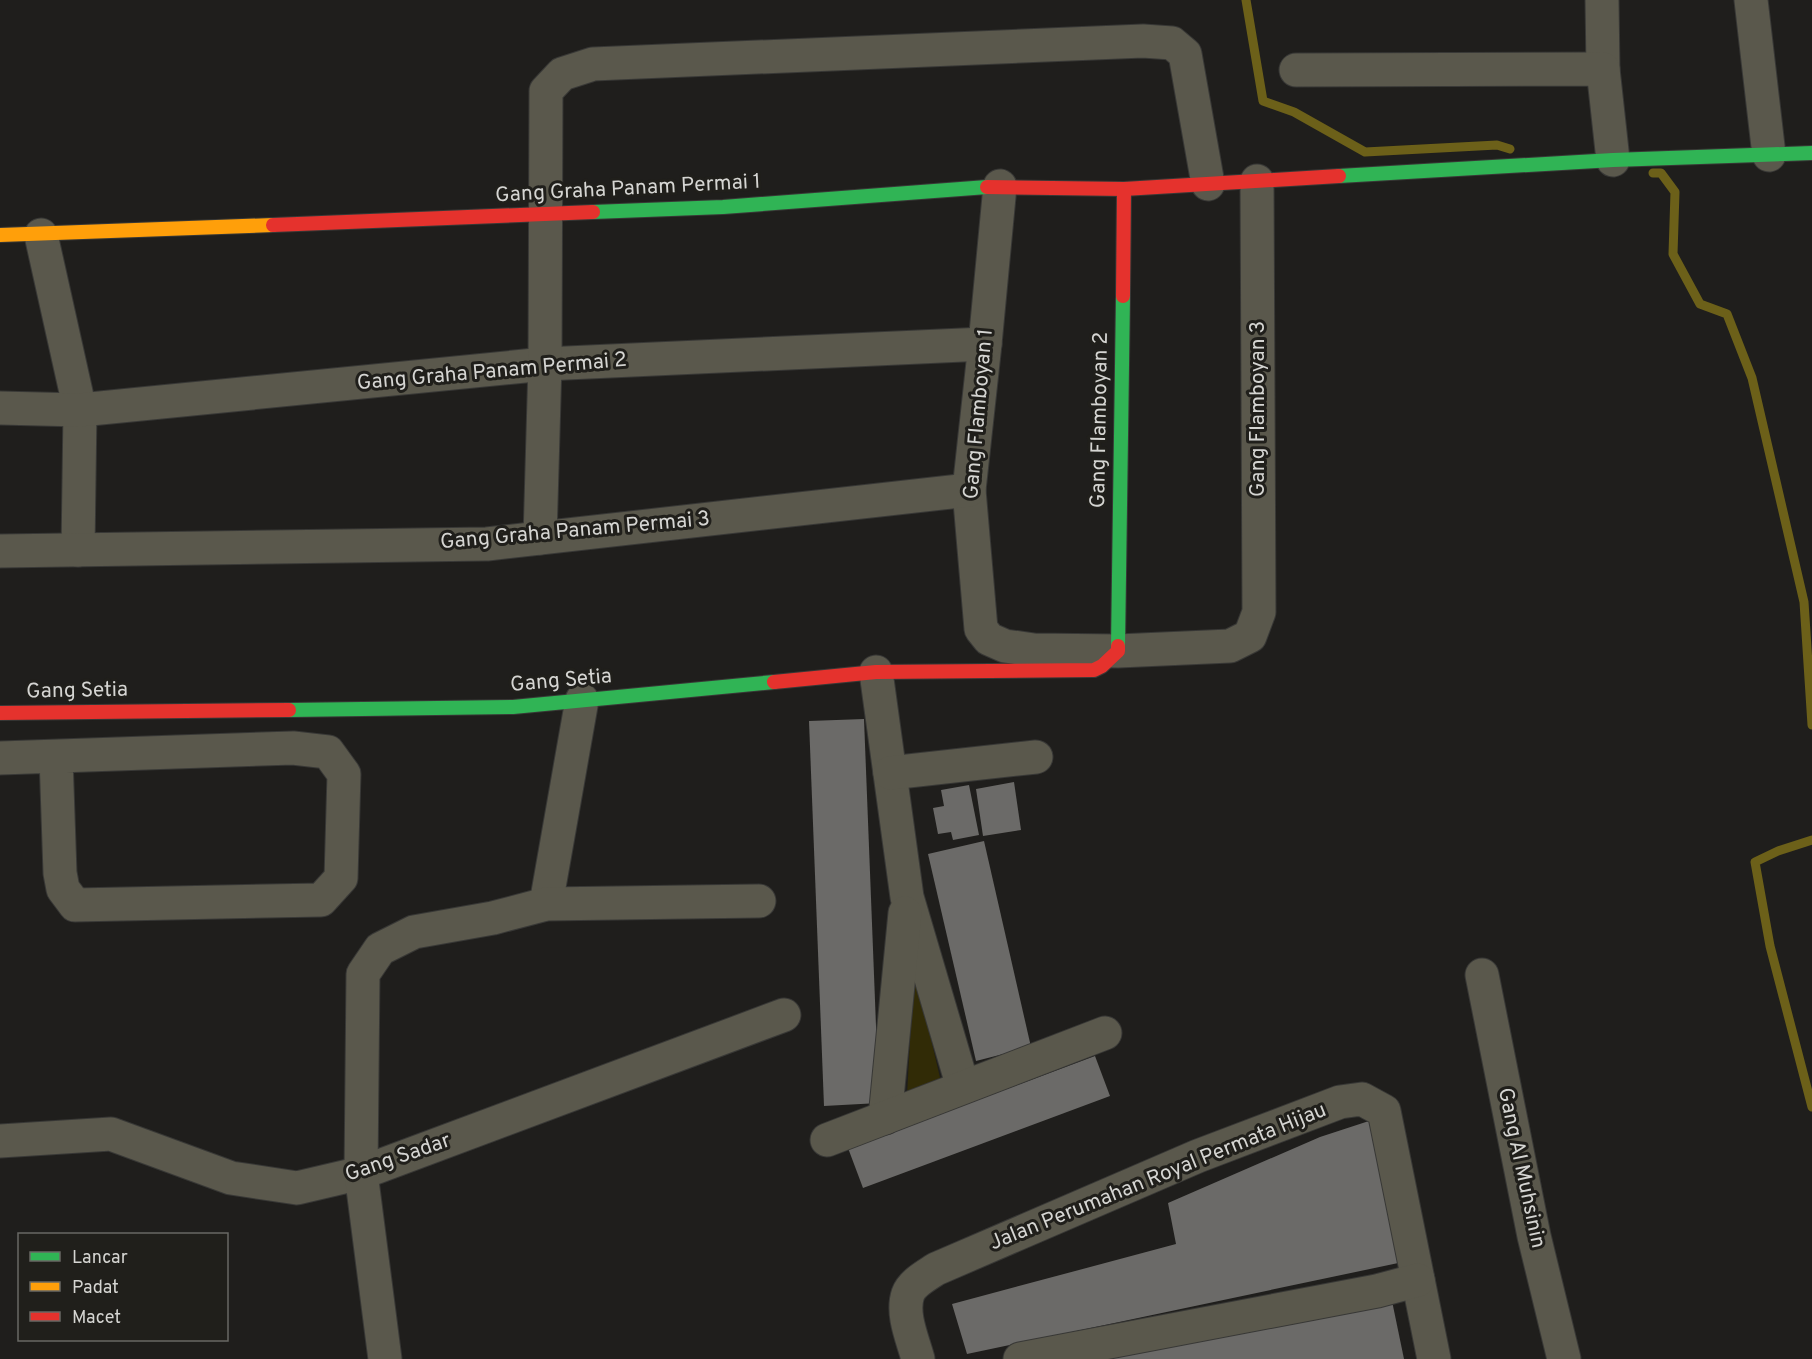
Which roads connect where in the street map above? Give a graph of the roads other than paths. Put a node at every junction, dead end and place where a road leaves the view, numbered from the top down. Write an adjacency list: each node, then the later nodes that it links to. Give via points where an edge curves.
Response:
1 (1602, 0): 3 (street)
2 (1751, 0): 6 (street)
3 (1603, 69): 4 (street); 7 (street)
4 (1296, 70)
5 (1812, 153): 6 (street, Gang Graha Panam Permai 1)
6 (1769, 155): 7 (street, Gang Graha Panam Permai 1)
7 (1613, 160): 8 (street, Gang Graha Panam Permai 1)
8 (1257, 181): 9 (street, Gang Graha Panam Permai 1); 23 (street, Gang Flamboyan 3, via 1259,612 1250,636 1230,646)
9 (1208, 184): 11 (street, Gang Graha Panam Permai 1); 12 (street, via 1185,54 1172,43 593,64 562,74 546,91)
10 (1000, 186): 11 (street, Gang Graha Panam Permai 1); 12 (street, Gang Graha Panam Permai 1, via 723,207); 15 (street, Gang Flamboyan 1)
11 (1124, 189): 23 (street, Gang Flamboyan 2)
12 (546, 215): 14 (street, Gang Graha Panam Permai 1); 16 (street)
13 (0, 235): 14 (street, Gang Graha Panam Permai 1)
14 (41, 235): 18 (street)
15 (986, 344): 16 (street, Gang Graha Panam Permai 2); 19 (street, Gang Flamboyan 1)
16 (545, 364): 18 (street, Gang Graha Panam Permai 2); 20 (street)
17 (0, 408): 18 (street, Gang Graha Panam Permai 2)
18 (80, 410): 21 (street)
19 (969, 490): 20 (street, Gang Graha Panam Permai 3); 23 (street, Gang Flamboyan 1, via 981,629 989,639 1005,646 1034,650)
20 (540, 538): 21 (street, Gang Graha Panam Permai 3, via 487,544)
21 (78, 550): 22 (street, Gang Graha Panam Permai 3)
22 (0, 551)
23 (1118, 651): 24 (street, Gang Setia, via 1094,670)
24 (876, 672): 25 (street, Gang Setia); 30 (street)
25 (582, 700): 26 (street, Gang Setia, via 513,707); 33 (street)
26 (0, 713)
27 (56, 757): 27 (street, via 292,748 328,752 344,774 341,878 321,900 75,905 63,889 60,873); 29 (street)
28 (1036, 757): 30 (street)
29 (0, 758)
30 (890, 773): 31 (street)
31 (907, 897): 37 (street); 38 (street)
32 (759, 901): 33 (street)
33 (546, 904): 41 (street, via 414,933 380,949 368,966 363,974)
34 (1482, 975): 47 (street, Gang Al Muhsinin, via 1534,1236)
35 (784, 1015): 41 (street, Gang Sadar)
36 (1105, 1033): 37 (street)
37 (963, 1087): 38 (street)
38 (885, 1118): 39 (street)
39 (827, 1140)
40 (0, 1141): 41 (street, Gang Sadar, via 111,1134 231,1178 297,1188)
41 (361, 1173): 43 (street)
42 (1418, 1281): 44 (street, Jalan Perumahan Royal Permata Hijau, via 1383,1111 1362,1099 1340,1102 1198,1156 936,1269 908,1292 908,1325); 45 (street); 46 (street, Jalan Perumahan Royal Permata Hijau)
43 (386, 1359)
44 (918, 1359)
45 (1020, 1359)
46 (1434, 1359)
47 (1564, 1359)

